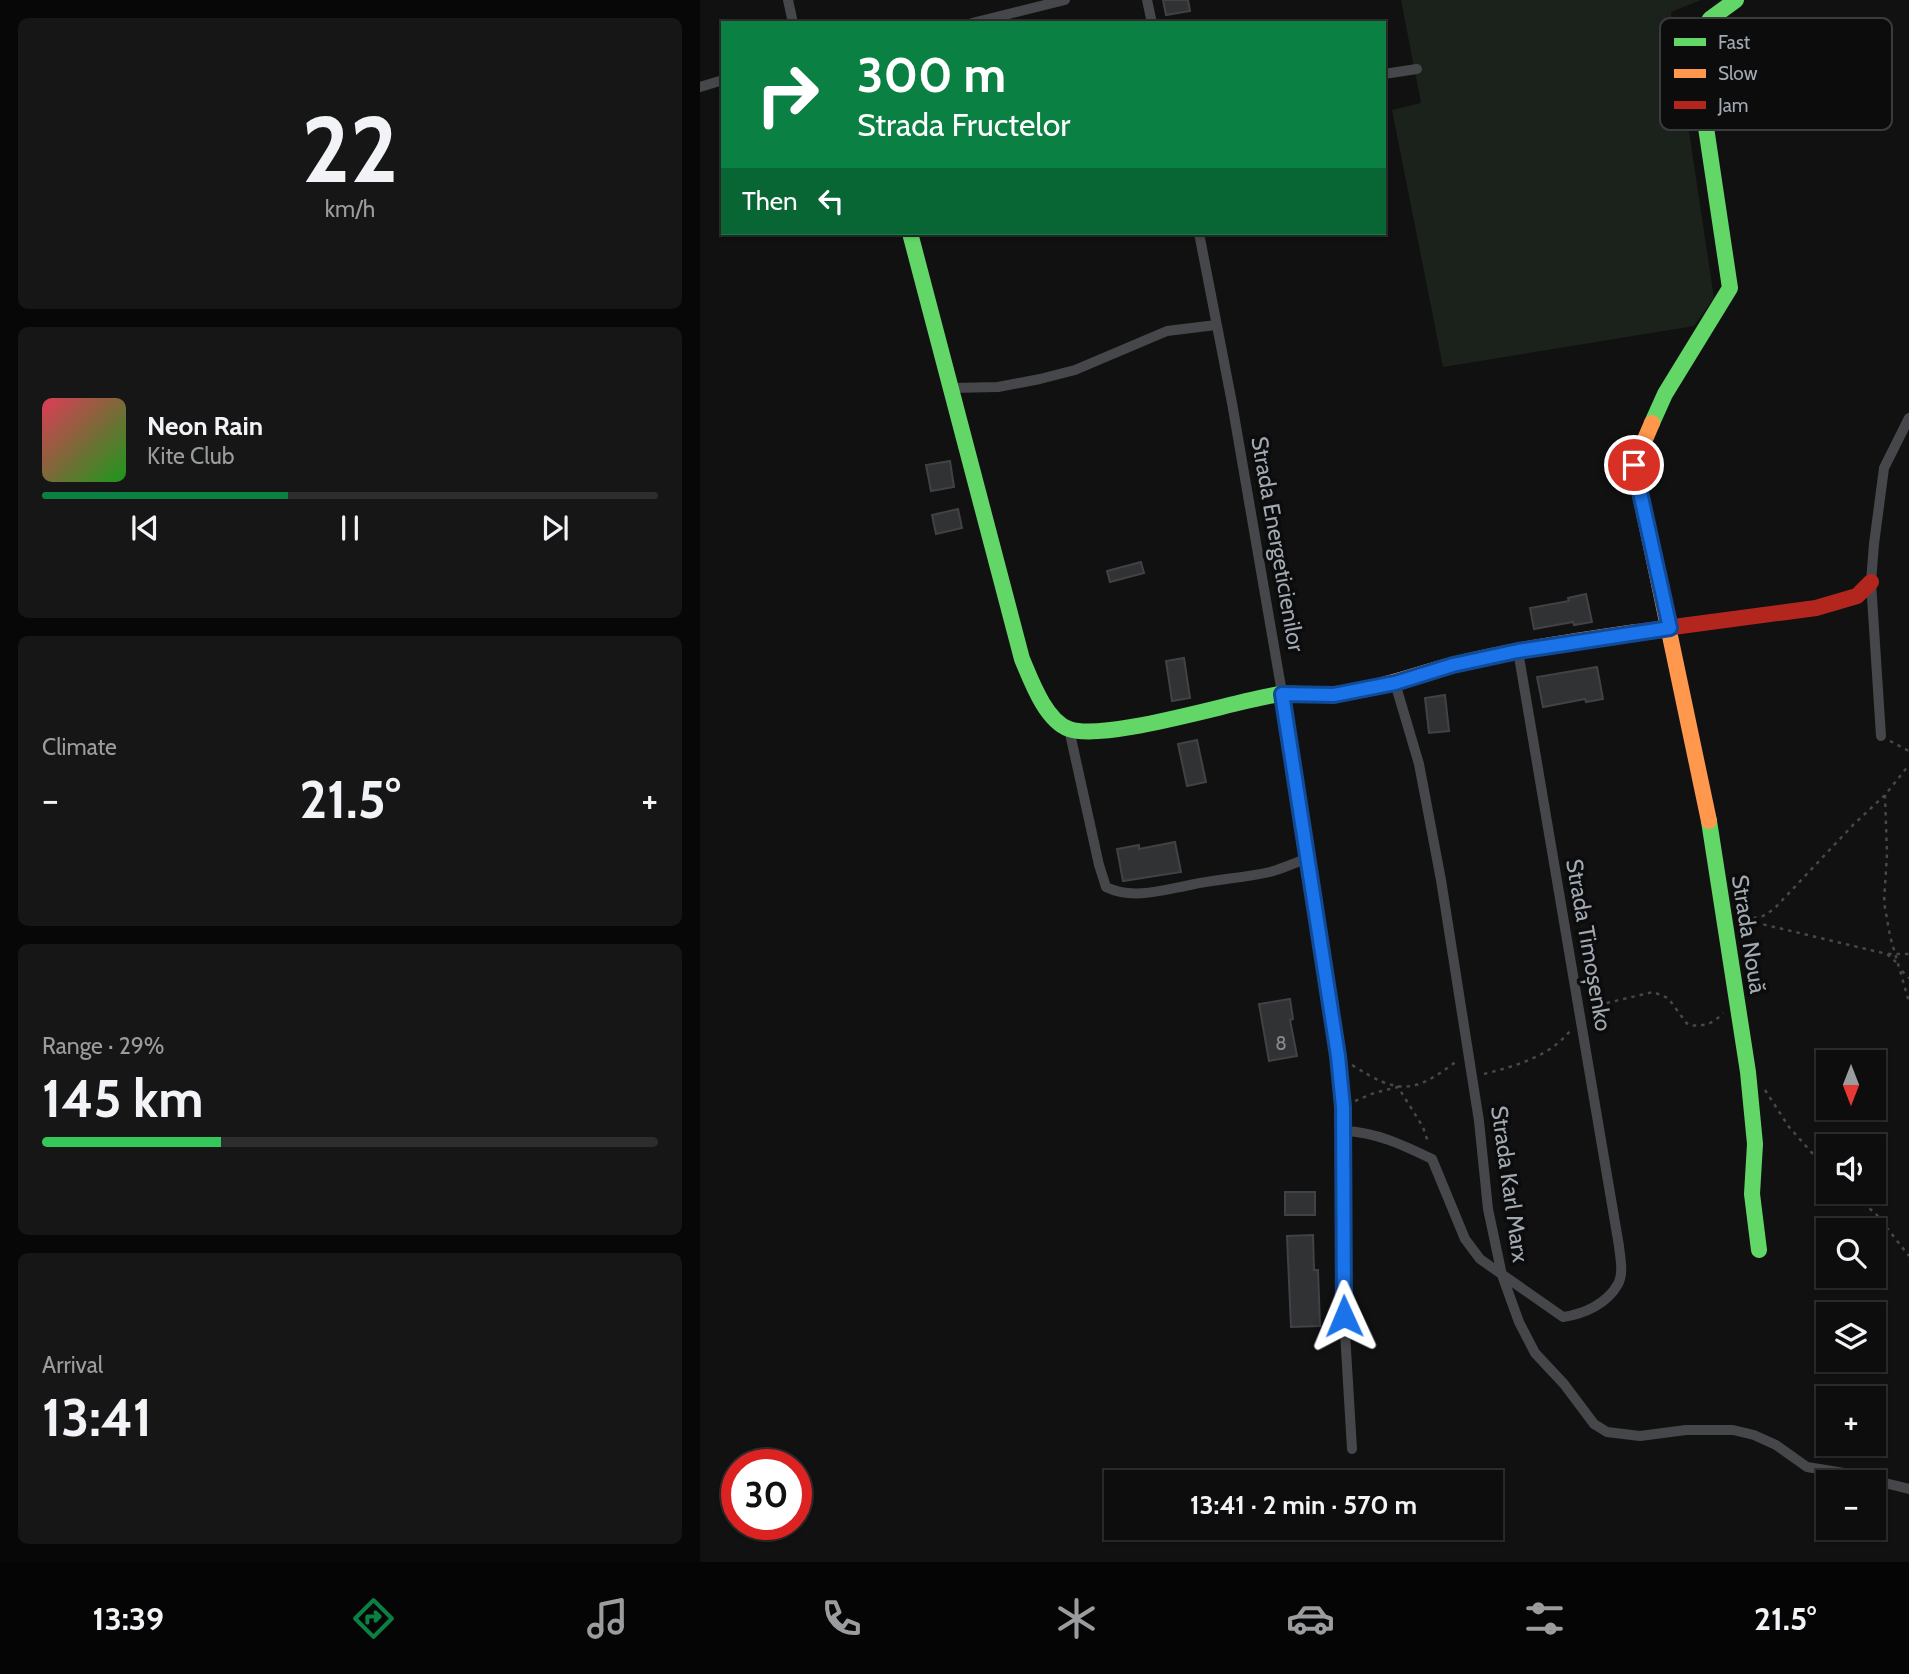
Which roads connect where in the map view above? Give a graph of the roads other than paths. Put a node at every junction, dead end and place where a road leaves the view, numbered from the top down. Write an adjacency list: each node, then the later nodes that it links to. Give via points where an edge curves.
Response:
1 (788, 0): 6 (street)
2 (1065, 0): 7 (street)
3 (1147, 0): 8 (street)
4 (1736, 0): 5 (street, Strada Nouă)
5 (1708, 18)
6 (793, 21)
7 (980, 21)
8 (1152, 21)
9 (1417, 69): 10 (street)
10 (1386, 74)
11 (721, 81): 12 (street)
12 (700, 87)
13 (1706, 130): 20 (street, Strada Nouă, via 1730,288 1665,394 1634,465)
14 (911, 235): 17 (street)
15 (1199, 235): 16 (street, Strada Energeticienilor)
16 (1216, 325): 17 (street, via 1167,331 1075,370 1040,379 998,387); 23 (street, Strada Energeticienilor)
17 (950, 388): 24 (street, via 1022,659 1041,701)
18 (1909, 418): 19 (street, via 1884,468)
19 (1871, 582): 20 (street, via 1857,596 1816,608); 25 (street)
20 (1670, 628): 21 (street); 28 (street, Strada Nouă, via 1711,832 1748,1072 1755,1144 1752,1194)
21 (1518, 651): 22 (street); 29 (street, Strada Timoșenko, via 1621,1269 1619,1283 1605,1299 1582,1314 1563,1317)
22 (1395, 683): 23 (street, via 1334,695); 29 (street, Strada Karl Marx, via 1419,764 1441,880 1468,1042 1488,1209)
23 (1282, 694): 24 (street, via 1123,728); 26 (street, Strada Energeticienilor)
24 (1069, 729): 26 (street, via 1099,865 1106,887 1115,892 1166,891 1272,872)
25 (1881, 736)
26 (1306, 859): 27 (street, Strada Energeticienilor, via 1338,1056)
27 (1344, 1130): 29 (street, via 1396,1142 1432,1159 1465,1239 1480,1259); 30 (street, Strada Energeticienilor, via 1344,1316)
28 (1759, 1250)
29 (1502, 1275): 31 (street, Strada Karl Marx, via 1535,1353 1594,1424 1607,1432 1640,1436 1733,1430 1776,1445 1807,1467)
30 (1352, 1449)
31 (1909, 1489)

